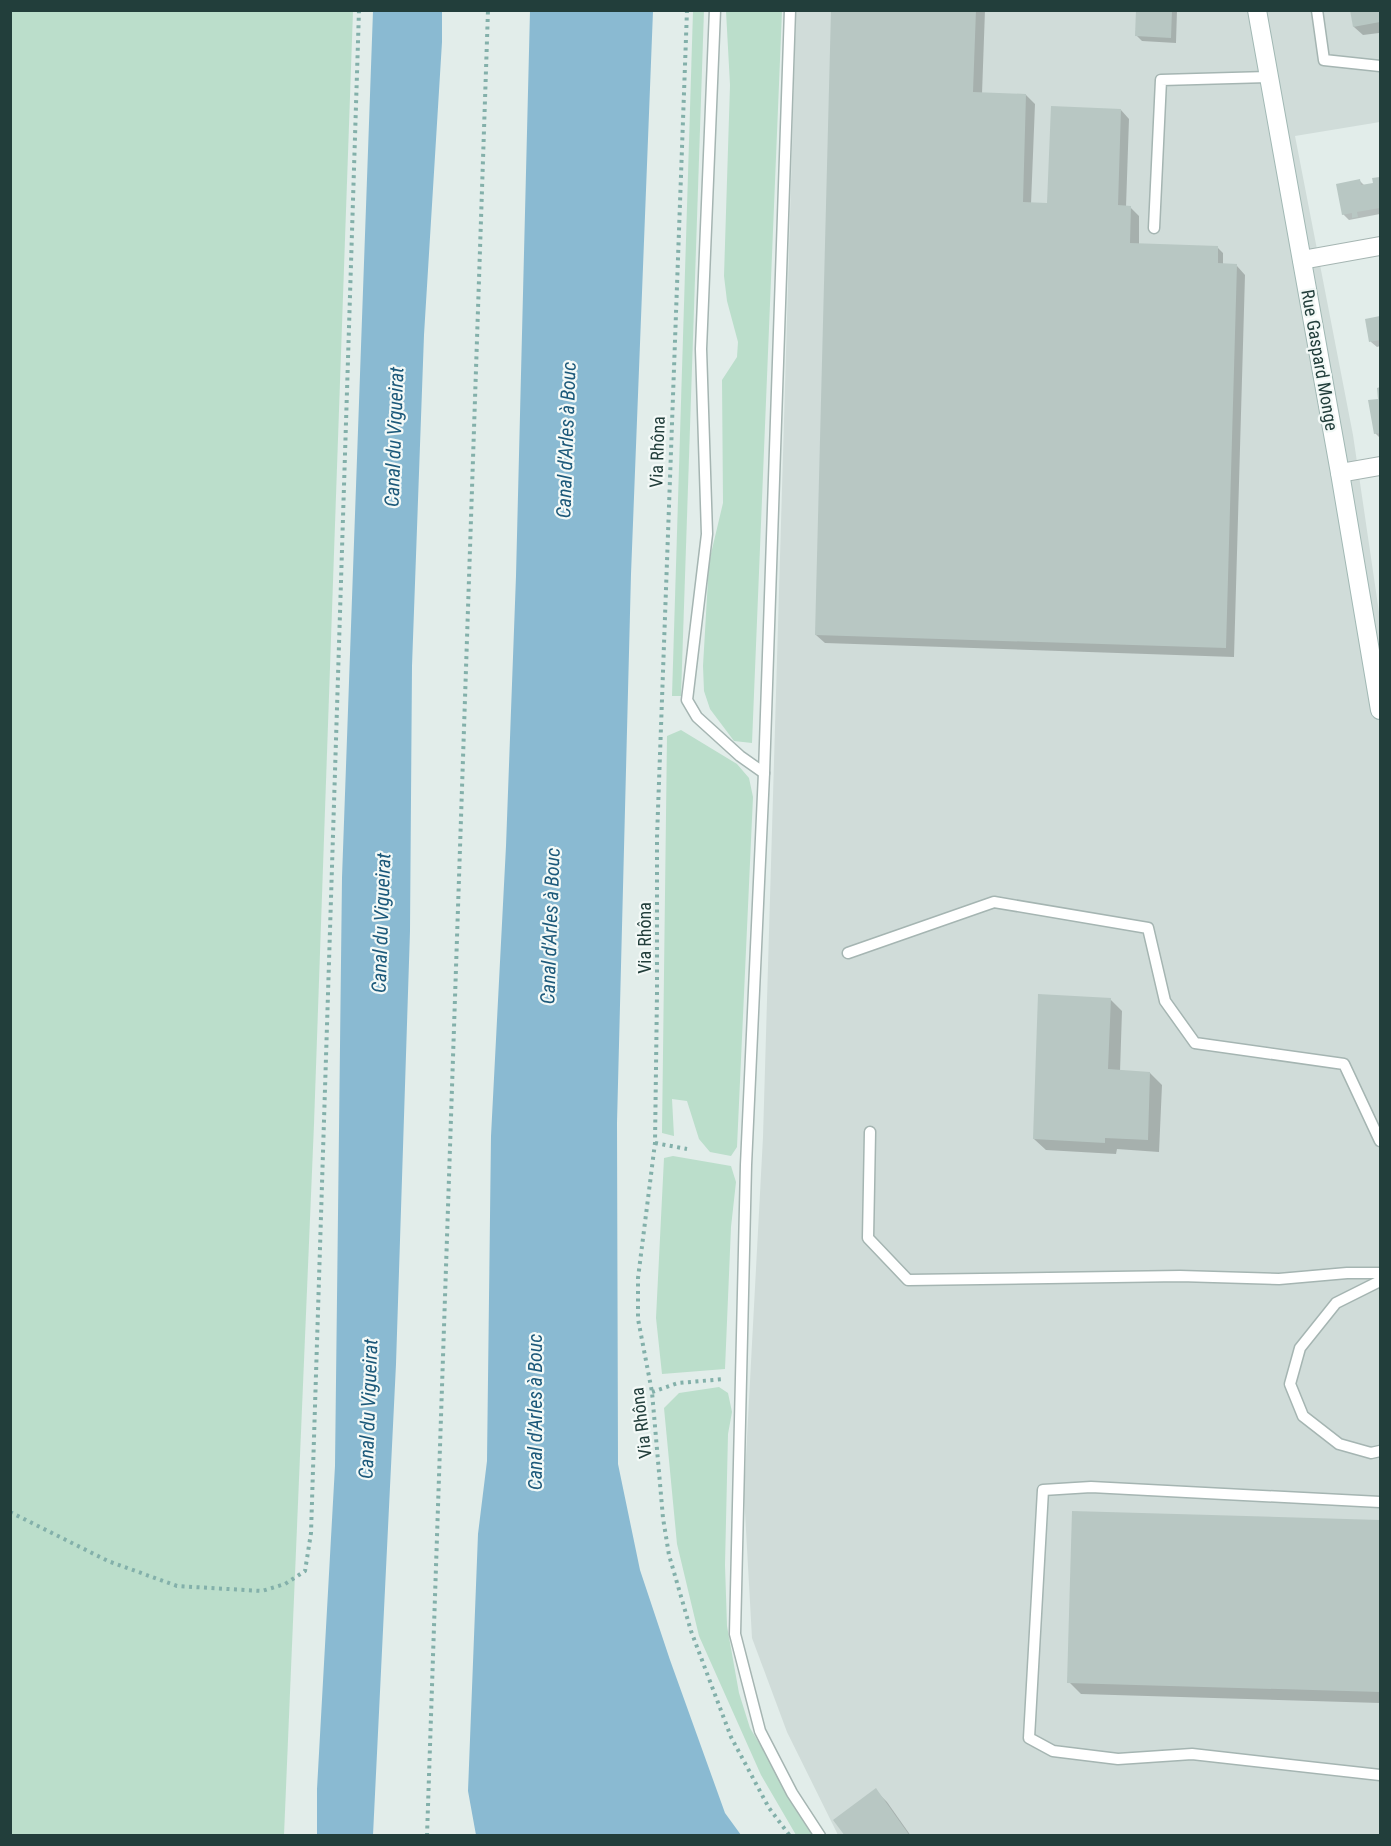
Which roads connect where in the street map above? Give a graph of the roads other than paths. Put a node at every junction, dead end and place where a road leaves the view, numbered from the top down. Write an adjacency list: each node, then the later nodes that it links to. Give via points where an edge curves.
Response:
1 (715, 10): 13 (lane, via 701,349 707,534 687,699 704,724)
2 (790, 10): 13 (lane)
3 (1257, 10): 6 (street, Rue Gaspard Monge)
4 (1317, 10): 5 (lane, via 1324,60)
5 (1380, 66)
6 (1268, 77): 7 (lane, via 1161,80); 9 (street, Rue Gaspard Monge)
7 (1154, 228)
8 (1380, 246): 9 (street)
9 (1302, 260): 11 (street, Rue Gaspard Monge)
10 (1380, 466): 11 (street)
11 (1340, 473): 12 (street, Rue Gaspard Monge)
12 (1380, 710)
13 (764, 773): 22 (lane, via 746,1165 735,1634 760,1731)
14 (848, 954): 16 (lane, via 994,903 1148,928 1165,1001 1195,1043 1344,1064)
15 (870, 1132): 17 (lane, via 868,1238 908,1280 1180,1276 1279,1280)
16 (1380, 1141)
17 (1380, 1273)
18 (1380, 1281): 19 (lane, via 1336,1303 1300,1348 1290,1384 1303,1416 1339,1444 1371,1453)
19 (1380, 1451)
20 (1380, 1502): 21 (lane, via 1091,1487 1043,1490 1029,1738 1053,1751 1118,1759 1192,1754)
21 (1380, 1774)
22 (820, 1836)

